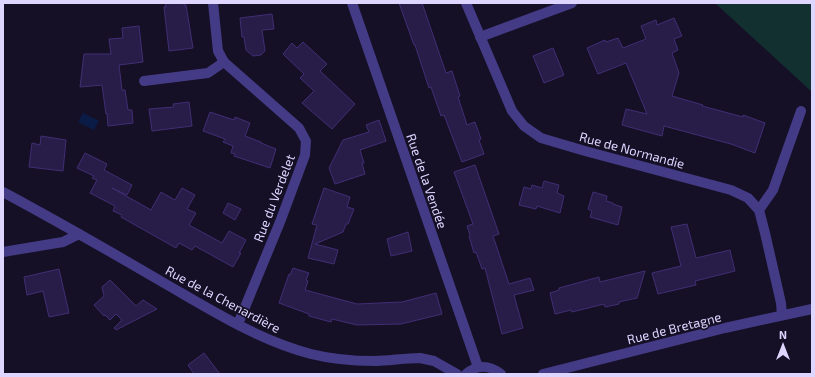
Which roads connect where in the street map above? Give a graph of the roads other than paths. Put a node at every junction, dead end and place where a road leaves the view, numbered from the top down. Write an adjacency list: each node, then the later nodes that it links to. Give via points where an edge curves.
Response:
1 (213, 3): 6 (street, Rue du Verdelet, via 218,51)
2 (352, 3): 16 (street, Rue de la Vendée)
3 (466, 3): 5 (street, Rue de Normandie)
4 (572, 3): 5 (street)
5 (480, 37): 10 (street, Rue de Normandie, via 512,111 524,126 541,138 731,190 748,198)
6 (224, 62): 7 (street, via 208,73); 15 (street, Rue du Verdelet, via 299,128 306,141 305,155)
7 (144, 81)
8 (801, 111): 10 (street, via 773,190)
9 (3, 192): 11 (street, Rue de la Chenardière)
10 (759, 210): 14 (street)
11 (79, 234): 12 (street, via 63,242); 15 (street, Rue de la Chenardière)
12 (3, 252)
13 (812, 309): 14 (street, Rue de Bretagne)
14 (782, 315): 20 (street, Rue de Bretagne)
15 (238, 324): 17 (street, Rue de la Chenardière, via 260,336 312,354 373,361 420,358 434,360)
16 (478, 367): 18 (street); 19 (street, via 494,369)
17 (457, 374)
18 (466, 374)
19 (501, 374)
20 (543, 374)

